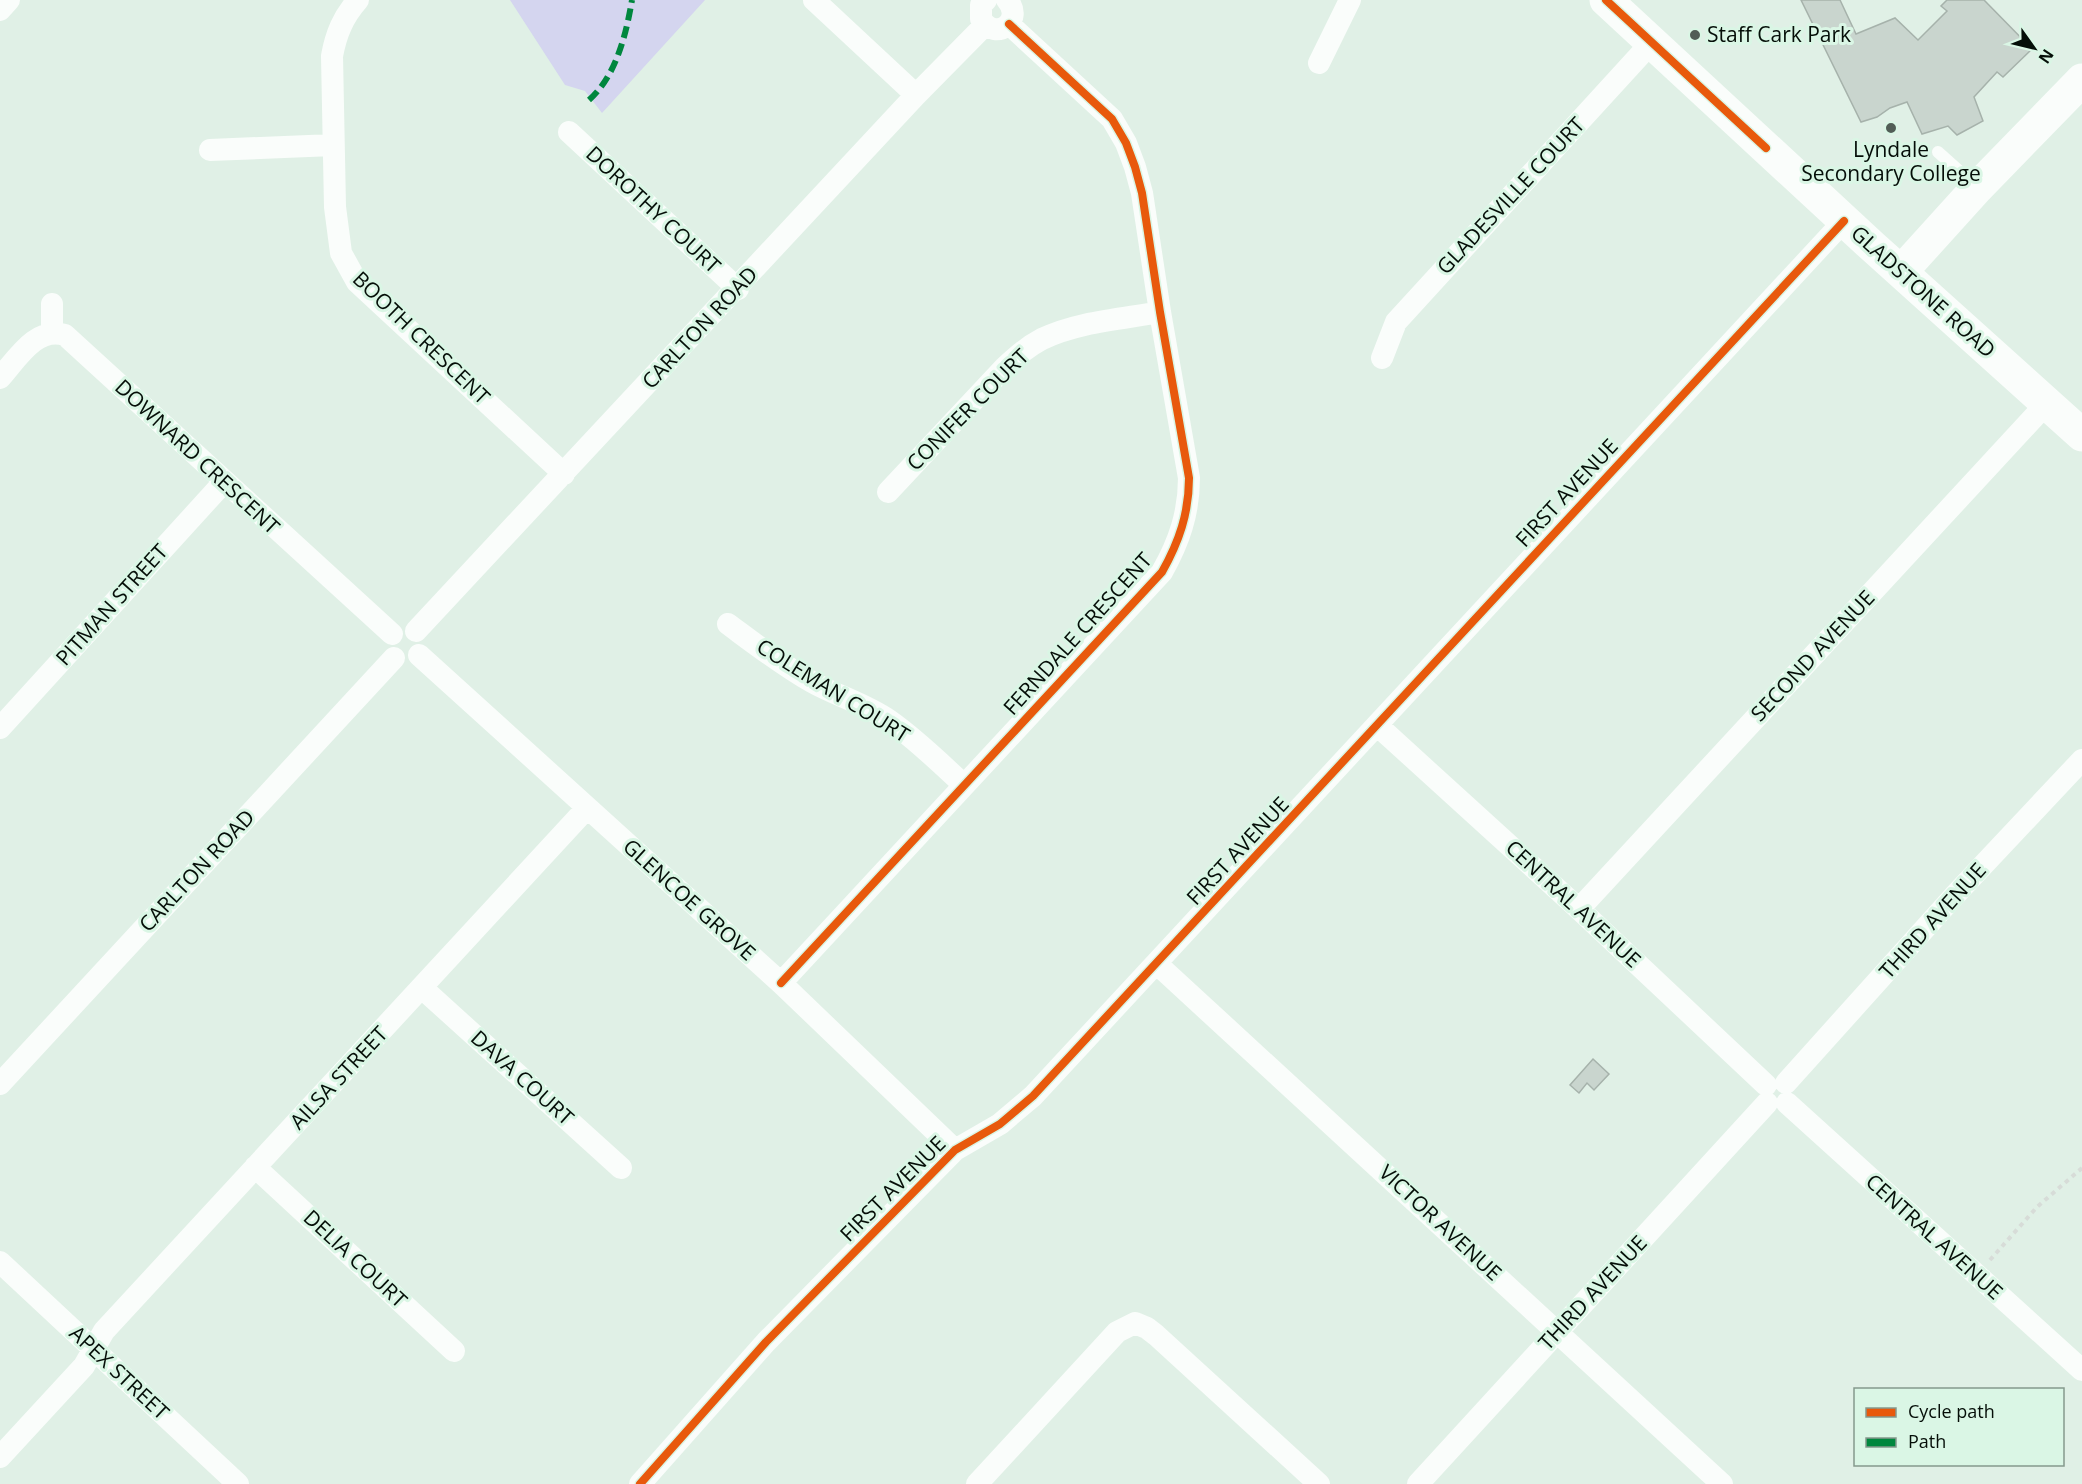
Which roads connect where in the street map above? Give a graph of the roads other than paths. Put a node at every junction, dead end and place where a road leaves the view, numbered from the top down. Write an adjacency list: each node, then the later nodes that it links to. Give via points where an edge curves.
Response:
1 (9, 0): 8 (street)
2 (358, 0): 16 (street, BOOTH CRESCENT, via 347,11 335,37)
3 (814, 0): 14 (street)
4 (986, 0): 10 (street, via 980,12)
5 (1007, 0): 9 (street, via 1013,11)
6 (1350, 0): 12 (street)
7 (1606, 0): 11 (main road, GLADSTONE ROAD)
8 (0, 10)
9 (1009, 24): 10 (street, via 997,30); 24 (street, FERNDALE CRESCENT, via 1112,118 1126,143 1142,193)
10 (985, 25): 14 (street, CARLTON ROAD)
11 (1652, 42): 20 (main road, GLADSTONE ROAD); 26 (street, GLADESVILLE COURT, via 1396,321)
12 (1319, 63)
13 (2082, 80): 19 (main road)
14 (916, 95): 22 (street, CARLTON ROAD)
15 (569, 132): 22 (street, DOROTHY COURT)
16 (333, 146): 17 (street); 30 (street, BOOTH CRESCENT, via 341,253 357,282)
17 (210, 150)
18 (1938, 152): 19 (lane)
19 (1977, 188): 21 (main road)
20 (1844, 221): 21 (main road, GLADSTONE ROAD); 38 (street, FIRST AVENUE)
21 (1901, 272): 28 (main road, GLADSTONE ROAD)
22 (738, 289): 30 (street, CARLTON ROAD)
23 (52, 304): 25 (street)
24 (1160, 312): 32 (street, CONIFER COURT, via 1071,329 1023,350); 41 (street, FERNDALE CRESCENT, via 1189,478 1183,529 1162,572)
25 (52, 333): 27 (street, via 37,337); 31 (street, DOWNARD CRESCENT, via 65,335)
26 (1382, 358)
27 (0, 378)
28 (2047, 403): 29 (main road, GLADSTONE ROAD); 43 (street, SECOND AVENUE)
29 (2082, 435)
30 (564, 474): 34 (street, CARLTON ROAD)
31 (224, 482): 35 (street, DOWNARD CRESCENT); 39 (street, PITMAN STREET)
32 (888, 492)
33 (728, 624): 41 (street, COLEMAN COURT, via 813,683 890,721)
34 (416, 631): 35 (street, via 406,627); 36 (street, via 423,645)
35 (392, 634): 37 (street, via 388,644)
36 (419, 655): 37 (street, via 404,662); 42 (street, GLENCOE GROVE)
37 (394, 658): 47 (street, CARLTON ROAD)
38 (1378, 726): 43 (street, CENTRAL AVENUE); 44 (street, FIRST AVENUE)
39 (0, 728)
40 (2082, 760): 48 (street, THIRD AVENUE)
41 (963, 785): 45 (street, FERNDALE CRESCENT)
42 (587, 808): 45 (street, GLENCOE GROVE); 46 (street, AILSA STREET)
43 (1579, 909): 48 (street, CENTRAL AVENUE)
44 (1157, 964): 49 (street, FIRST AVENUE, via 1033,1096 1000,1124); 53 (street, VICTOR AVENUE)
45 (780, 983): 49 (street, GLENCOE GROVE)
46 (422, 988): 50 (street, AILSA STREET); 51 (street, DAVA COURT)
47 (0, 1084)
48 (1777, 1094): 53 (street, THIRD AVENUE); 56 (street, CENTRAL AVENUE)
49 (955, 1150): 59 (street, FIRST AVENUE, via 766,1342)
50 (255, 1167): 54 (street, AILSA STREET, via 104,1331); 55 (street, DELIA COURT)
51 (621, 1168)
52 (0, 1262): 54 (street, APEX STREET)
53 (1558, 1331): 62 (street, THIRD AVENUE); 63 (street, VICTOR AVENUE)
54 (94, 1349): 57 (street, AILSA STREET, via 84,1366); 58 (street, APEX STREET)
55 (454, 1351)
56 (2082, 1370)
57 (0, 1457)
58 (238, 1484)
59 (640, 1484)
60 (977, 1484): 61 (street, via 1117,1332 1135,1323 1156,1335)
61 (1320, 1484)
62 (1418, 1484)
63 (1722, 1484)

